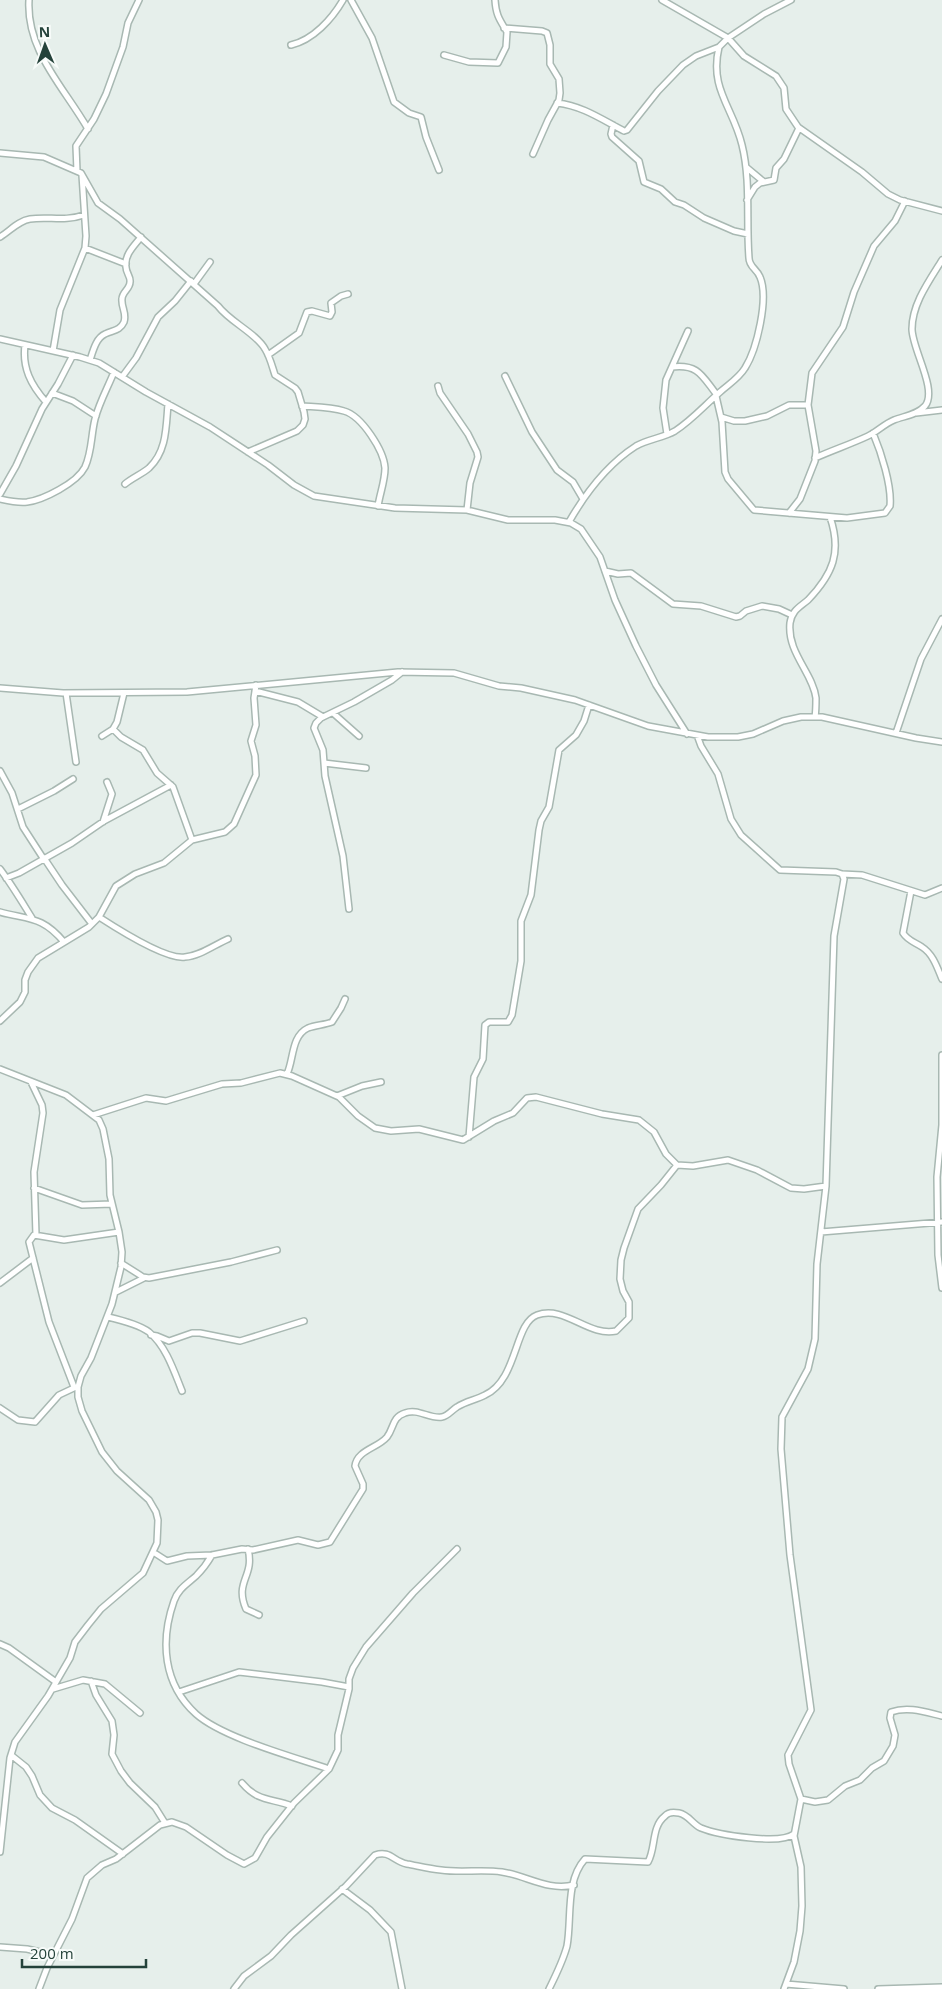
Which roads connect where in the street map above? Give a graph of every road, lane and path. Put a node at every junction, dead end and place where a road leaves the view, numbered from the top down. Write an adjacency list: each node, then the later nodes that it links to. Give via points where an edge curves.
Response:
1 (29, 0): 15 (street, via 36,46)
2 (139, 0): 15 (street, via 128,23 106,94)
3 (343, 0): 10 (street, via 312,36)
4 (351, 0): 20 (street, via 372,38 394,102 423,121)
5 (495, 0): 8 (street, via 500,24)
6 (662, 0): 9 (street)
7 (791, 0): 9 (street)
8 (504, 28): 12 (street, via 507,32 506,47 498,63 469,62); 13 (street, via 546,33 550,64 559,79)
9 (728, 38): 11 (street); 16 (street, via 744,56 780,80 786,110)
10 (291, 44)
11 (719, 48): 14 (street, via 696,56 683,65 628,129); 19 (street, via 716,69 719,86 742,144)
12 (444, 55)
13 (557, 103): 14 (street, via 573,104); 18 (street)
14 (613, 125): 28 (street, via 610,134 639,161 644,182 661,189 675,202 704,218)
15 (88, 128): 21 (street, via 76,146)
16 (799, 128): 23 (street, via 776,168 774,180); 25 (street, via 888,194)
17 (0, 153): 21 (street, via 44,158)
18 (533, 154)
19 (746, 167): 23 (street); 24 (street)
20 (439, 170)
21 (76, 171): 22 (street)
22 (82, 175): 27 (street); 30 (street, via 98,203)
23 (764, 182): 24 (street, via 755,187)
24 (746, 201): 28 (street)
25 (905, 201): 26 (street); 53 (street, via 895,221 874,246 843,328 812,373)
26 (942, 211)
27 (84, 215): 29 (street, via 55,220 30,219); 31 (street)
28 (748, 234): 50 (street, via 749,262 761,278 763,310 745,368)
29 (0, 237)
30 (141, 237): 34 (street, via 129,253); 35 (street)
31 (85, 248): 34 (street); 40 (street, via 60,310)
32 (942, 260): 56 (street, via 920,297 913,317 913,338 927,380 928,397 925,406)
33 (210, 262): 35 (street)
34 (126, 264): 43 (street, via 130,285 122,300 124,322 116,331 104,334 97,341)
35 (192, 282): 42 (street, via 224,314 262,344); 47 (street, via 158,317)
36 (348, 294): 42 (street, via 331,303 330,316 307,312 299,334)
37 (688, 331): 44 (street)
38 (0, 339): 39 (street)
39 (25, 345): 40 (street); 51 (street, via 26,372)
40 (53, 351): 41 (street)
41 (73, 355): 43 (street); 49 (street)
42 (268, 355): 54 (street, via 275,375 295,388)
43 (90, 360): 45 (street)
44 (672, 367): 50 (street, via 687,366 700,372); 60 (street, via 666,380 662,408)
45 (114, 372): 47 (street); 57 (street)
46 (505, 376): 66 (street, via 532,432 557,470 573,482)
47 (122, 377): 52 (street)
48 (438, 386): 68 (street, via 468,434 478,457 470,483)
49 (52, 393): 51 (street); 57 (street, via 73,401)
50 (717, 395): 58 (street); 60 (street, via 695,417)
51 (46, 402): 64 (street)
52 (168, 404): 61 (street); 63 (street, via 164,445 158,457)
53 (808, 405): 58 (street, via 789,405 768,416 745,421); 62 (street)
54 (302, 406): 61 (street, via 305,419 298,430); 67 (street, via 346,411 364,426 382,452 385,466)
55 (942, 410): 56 (street)
56 (913, 413): 59 (street, via 885,424)
57 (96, 416): 65 (street, via 88,457 81,473 39,499 28,502)
58 (721, 417): 69 (street, via 728,479 754,510)
59 (873, 433): 62 (street); 70 (street, via 885,470 890,502 888,510 847,518)
60 (667, 434): 66 (street, via 626,453)
61 (248, 452): 67 (street, via 314,496)
62 (815, 458): 69 (street, via 800,500)
63 (125, 484)
64 (0, 494)
65 (0, 499)
66 (584, 500): 71 (street)
67 (378, 506): 68 (street)
68 (467, 510): 71 (street, via 508,520)
69 (789, 513): 70 (street)
70 (830, 517): 73 (street, via 835,537 832,568)
71 (569, 522): 72 (street, via 581,529 600,557)
72 (605, 571): 73 (street, via 631,574 678,606 701,606 736,616 768,606); 87 (street, via 636,646)
73 (792, 615): 84 (street, via 791,634 795,652 816,697)
74 (942, 619): 86 (street, via 921,658)
75 (402, 672): 76 (street); 81 (street, via 454,673); 82 (street)
76 (256, 685): 78 (street); 80 (street, via 190,692)
77 (0, 688): 79 (street)
78 (255, 691): 83 (street, via 298,702); 101 (street, via 256,725 251,741 256,775 246,800 234,824 225,832)
79 (66, 693): 80 (street); 92 (street)
80 (124, 693): 85 (street)
81 (589, 705): 87 (street, via 648,726); 126 (street, via 576,735 560,750 549,807 539,830 531,895 520,921 521,960 512,1015 508,1022 485,1025 483,1058 474,1077)
82 (333, 713): 83 (street); 90 (street)
83 (323, 717): 93 (street, via 314,728 323,750)
84 (815, 717): 86 (street, via 844,720); 88 (street, via 783,721 738,737)
85 (113, 729): 89 (street); 98 (street, via 143,750 158,773)
86 (896, 733): 91 (street)
87 (687, 734): 88 (street)
88 (698, 735): 104 (street, via 718,774 735,828 759,852 783,872)
89 (102, 736)
90 (359, 736)
91 (942, 742)
92 (76, 762)
93 (324, 763): 94 (street); 108 (street, via 343,856)
94 (366, 768)
95 (0, 771): 99 (street)
96 (73, 779): 99 (street)
97 (107, 782): 100 (street, via 112,794)
98 (171, 785): 100 (street); 101 (street)
99 (18, 809): 102 (street, via 23,827)
100 (103, 822): 102 (street)
101 (192, 840): 110 (street, via 164,863 135,874 116,886)
102 (44, 858): 105 (street); 112 (street)
103 (0, 869): 105 (street)
104 (842, 874): 107 (street, via 862,875); 128 (street, via 844,883 834,936)
105 (6, 878): 111 (street)
106 (942, 888): 107 (street, via 925,895)
107 (911, 891): 115 (street, via 903,933 908,940 928,952)
108 (349, 909)
109 (0, 912): 111 (street)
110 (99, 917): 112 (street); 113 (street, via 147,945 180,957 194,955)
111 (32, 918): 114 (street, via 46,924)
112 (92, 924): 114 (street)
113 (228, 939)
114 (64, 942): 117 (street, via 38,958 28,972 20,1002)
115 (942, 978)
116 (345, 999): 120 (street, via 332,1022 301,1033)
117 (0, 1022)
118 (942, 1055): 125 (street)
119 (0, 1069): 121 (street)
120 (287, 1074): 123 (street); 124 (street, via 222,1084 166,1101 146,1098)
121 (31, 1082): 124 (street, via 66,1095); 129 (street, via 43,1113)
122 (381, 1082): 123 (street)
123 (337, 1096): 126 (street, via 375,1128 391,1131 419,1129 463,1140)
124 (93, 1115): 130 (street, via 99,1120 107,1143)
125 (942, 1125): 131 (street, via 937,1177)
126 (470, 1137): 127 (street, via 513,1112 527,1098 536,1097 639,1120 654,1132 666,1154)
127 (677, 1165): 128 (street, via 693,1166 728,1160 757,1170 791,1188); 149 (street, via 634,1217 621,1260 620,1279 629,1302 629,1318 616,1332 604,1333 564,1316 545,1313 533,1316 525,1327 505,1378 494,1391 462,1404 445,1416 415,1411 403,1414 393,1422 387,1437 358,1458 355,1466 363,1489 330,1542 318,1545 298,1540)
128 (826, 1186): 133 (street)
129 (34, 1188): 130 (street, via 82,1205); 134 (street)
130 (112, 1204): 132 (street)
131 (939, 1222): 133 (street); 140 (street)
132 (119, 1232): 134 (street, via 64,1240); 137 (street)
133 (821, 1232): 164 (street, via 815,1339 808,1369 782,1417 780,1449 790,1555 811,1710 788,1755 788,1764)
134 (36, 1235): 136 (street, via 29,1242)
135 (277, 1250): 138 (street)
136 (33, 1258): 139 (street); 145 (street, via 49,1322)
137 (121, 1263): 138 (street); 141 (street)
138 (144, 1277): 141 (street)
139 (0, 1283)
140 (942, 1288)
141 (116, 1292): 142 (street)
142 (108, 1317): 144 (street, via 136,1326); 145 (street)
143 (304, 1321): 144 (street, via 240,1341 200,1333 169,1341)
144 (151, 1335): 146 (street, via 169,1359)
145 (76, 1386): 147 (street, via 59,1395 35,1422 18,1420); 150 (street, via 82,1411 102,1452 117,1471 149,1500 156,1512 158,1533)
146 (182, 1391)
147 (0, 1408)
148 (456, 1549): 156 (street, via 366,1647 353,1668)
149 (248, 1550): 151 (street); 152 (street, via 250,1570 242,1593 246,1609)
150 (153, 1552): 151 (street, via 168,1561); 155 (street, via 143,1573 101,1609 76,1642)
151 (212, 1555): 158 (street, via 174,1601 165,1652)
152 (259, 1615)
153 (0, 1644): 155 (street)
154 (91, 1681): 157 (street, via 83,1680); 159 (street, via 110,1687); 166 (street, via 112,1721 112,1754 130,1783 155,1807)
155 (56, 1682): 157 (street)
156 (349, 1687): 158 (street, via 239,1672); 162 (street, via 338,1750)
157 (52, 1689): 161 (street, via 15,1742)
158 (179, 1692): 162 (street, via 196,1714 214,1726)
159 (140, 1714)
160 (942, 1716): 164 (street, via 916,1710 891,1712 893,1746 884,1761 828,1800)
161 (11, 1755): 168 (street); 169 (street, via 26,1767 40,1795 52,1808)
162 (330, 1769): 165 (street)
163 (242, 1783): 165 (street, via 264,1800)
164 (801, 1799): 167 (street)
165 (292, 1806): 166 (street, via 255,1858 246,1864 186,1827)
166 (165, 1823): 169 (street, via 154,1828)
167 (794, 1834): 170 (street, via 779,1839 736,1837 702,1828 689,1816 670,1813 660,1822 648,1862 585,1860); 174 (street, via 801,1868 801,1917 794,1962)
168 (0, 1852)
169 (123, 1854): 173 (street, via 88,1878)
170 (574, 1885): 171 (street, via 553,1887 505,1872 440,1870 400,1862 385,1853 375,1855); 179 (street, via 567,1945)
171 (342, 1889): 176 (street, via 370,1910 391,1932); 178 (street, via 271,1956 244,1976)
172 (0, 1947): 173 (street)
173 (53, 1955): 177 (street)
174 (785, 1986): 180 (street)
175 (942, 1987): 181 (street)
176 (401, 1988)
177 (39, 1989)
178 (234, 1989)
179 (549, 1989)
180 (844, 1989)
181 (878, 1989)

